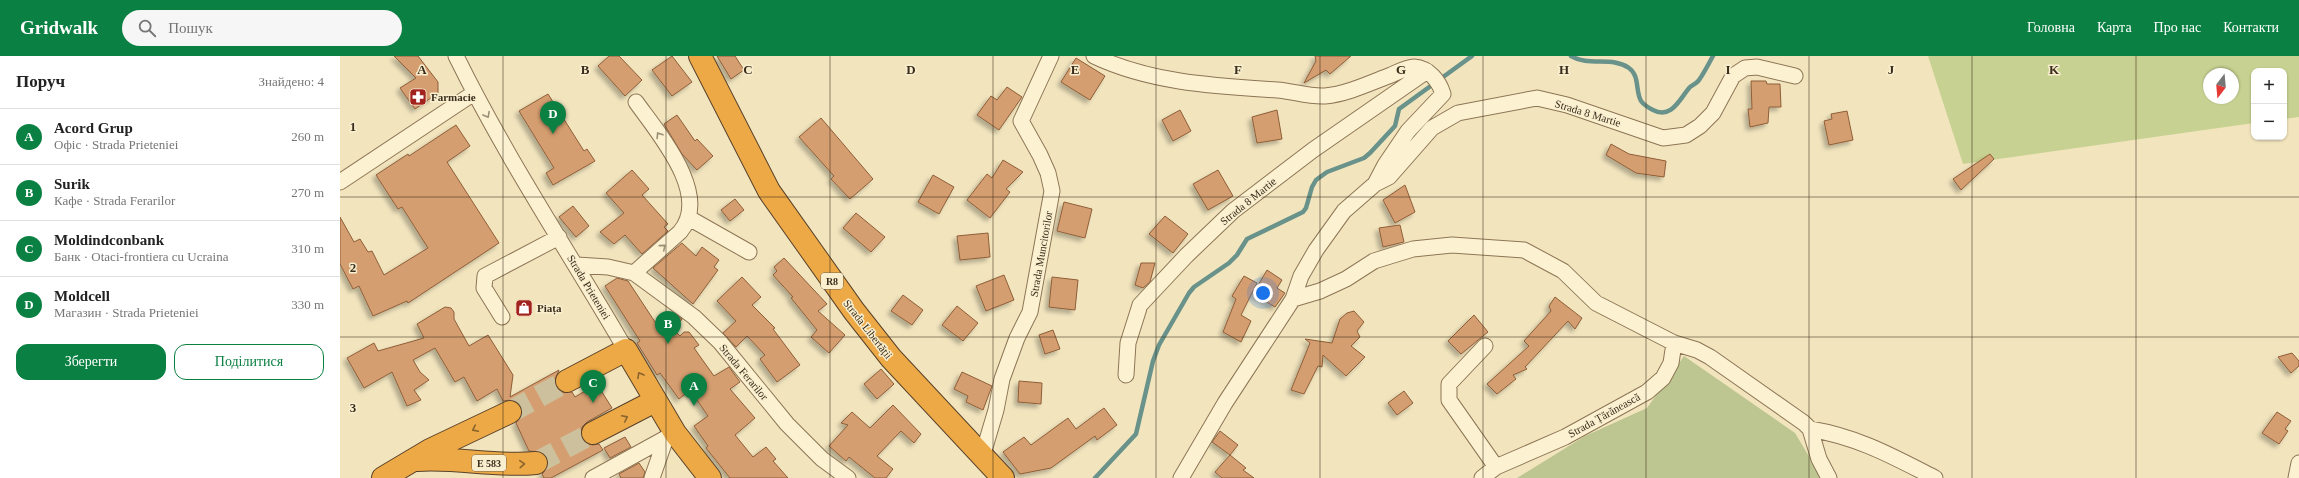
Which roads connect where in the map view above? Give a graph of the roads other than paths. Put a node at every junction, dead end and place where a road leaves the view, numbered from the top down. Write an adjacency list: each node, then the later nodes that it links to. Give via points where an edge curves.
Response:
1 (456, 56): 7 (street, Strada Prieteniei)
2 (700, 56): 28 (highway, Strada Libertății / R8, via 758,172 780,208 871,334)
3 (1051, 56): 28 (street, Strada Muncitorilor, via 1021,121 1040,155 1052,190 1030,312 1002,379)
4 (1094, 56): 6 (street, via 1130,70 1174,80 1304,95 1325,96 1351,90 1414,67)
5 (1795, 76): 10 (street, Strada 8 Martie, via 1757,67 1745,68 1733,76 1713,113 1700,126 1686,135 1663,138 1567,105 1537,98 1458,113 1432,128 1389,177)
6 (1434, 78): 10 (street, Strada 8 Martie, via 1443,94 1408,131); 21 (street, Strada 8 Martie, via 1320,146 1233,211 1186,256 1140,305 1128,343)
7 (474, 93): 9 (street); 12 (street, Strada Prieteniei, one-way to 12, via 519,174)
8 (636, 102): 11 (street, one-way to 8, via 688,187 679,166)
9 (340, 182)
10 (1375, 184): 16 (street, Strada 8 Martie, via 1344,211 1301,276)
11 (689, 218): 13 (street); 15 (street, one-way to 11, via 672,239)
12 (559, 237): 14 (street, Strada Prieteniei); 17 (street, via 485,276 484,288)
13 (749, 252)
14 (577, 265): 15 (street, Strada Ferarilor, via 608,267); 20 (street, Strada Prieteniei)
15 (634, 273): 37 (street, Strada Ferarilor, via 694,317 720,342 787,424 822,459)
16 (1293, 299): 18 (street, via 1346,279 1374,261 1413,249 1452,245 1524,250 1563,271 1596,303); 39 (street, Strada 8 Martie, via 1225,403)
17 (502, 317)
18 (1674, 343): 25 (street, via 1710,357); 32 (street, Strada Țărănească, via 1671,362 1663,378 1647,392 1565,437)
19 (1485, 346): 32 (street, via 1449,384 1449,400)
20 (626, 350): 22 (highway); 23 (highway, Strada Prieteniei, one-way to 20)
21 (1126, 375)
22 (567, 381)
23 (655, 401): 26 (highway, one-way to 23); 27 (highway, Strada Prieteniei)
24 (510, 412): 29 (highway, E 583, one-way to 29, via 430,450)
25 (1810, 429): 41 (street, via 1819,459); 42 (street, via 1839,434 1877,448)
26 (593, 433)
27 (671, 436): 34 (street); 35 (street); 36 (highway, Strada Prieteniei)
28 (982, 457): 38 (highway, Strada Libertății / R8)
29 (416, 460): 31 (highway, E 583, one-way to 31, via 442,458 502,464); 33 (highway, E 583)
30 (2299, 462): 43 (street)
31 (536, 463)
32 (1496, 467): 40 (street, Strada Țărănească)
33 (383, 478)
34 (593, 478)
35 (652, 478)
36 (710, 478)
37 (848, 478)
38 (1003, 478)
39 (1181, 478)
40 (1482, 478)
41 (1829, 478)
42 (1935, 478)
43 (2296, 478)

